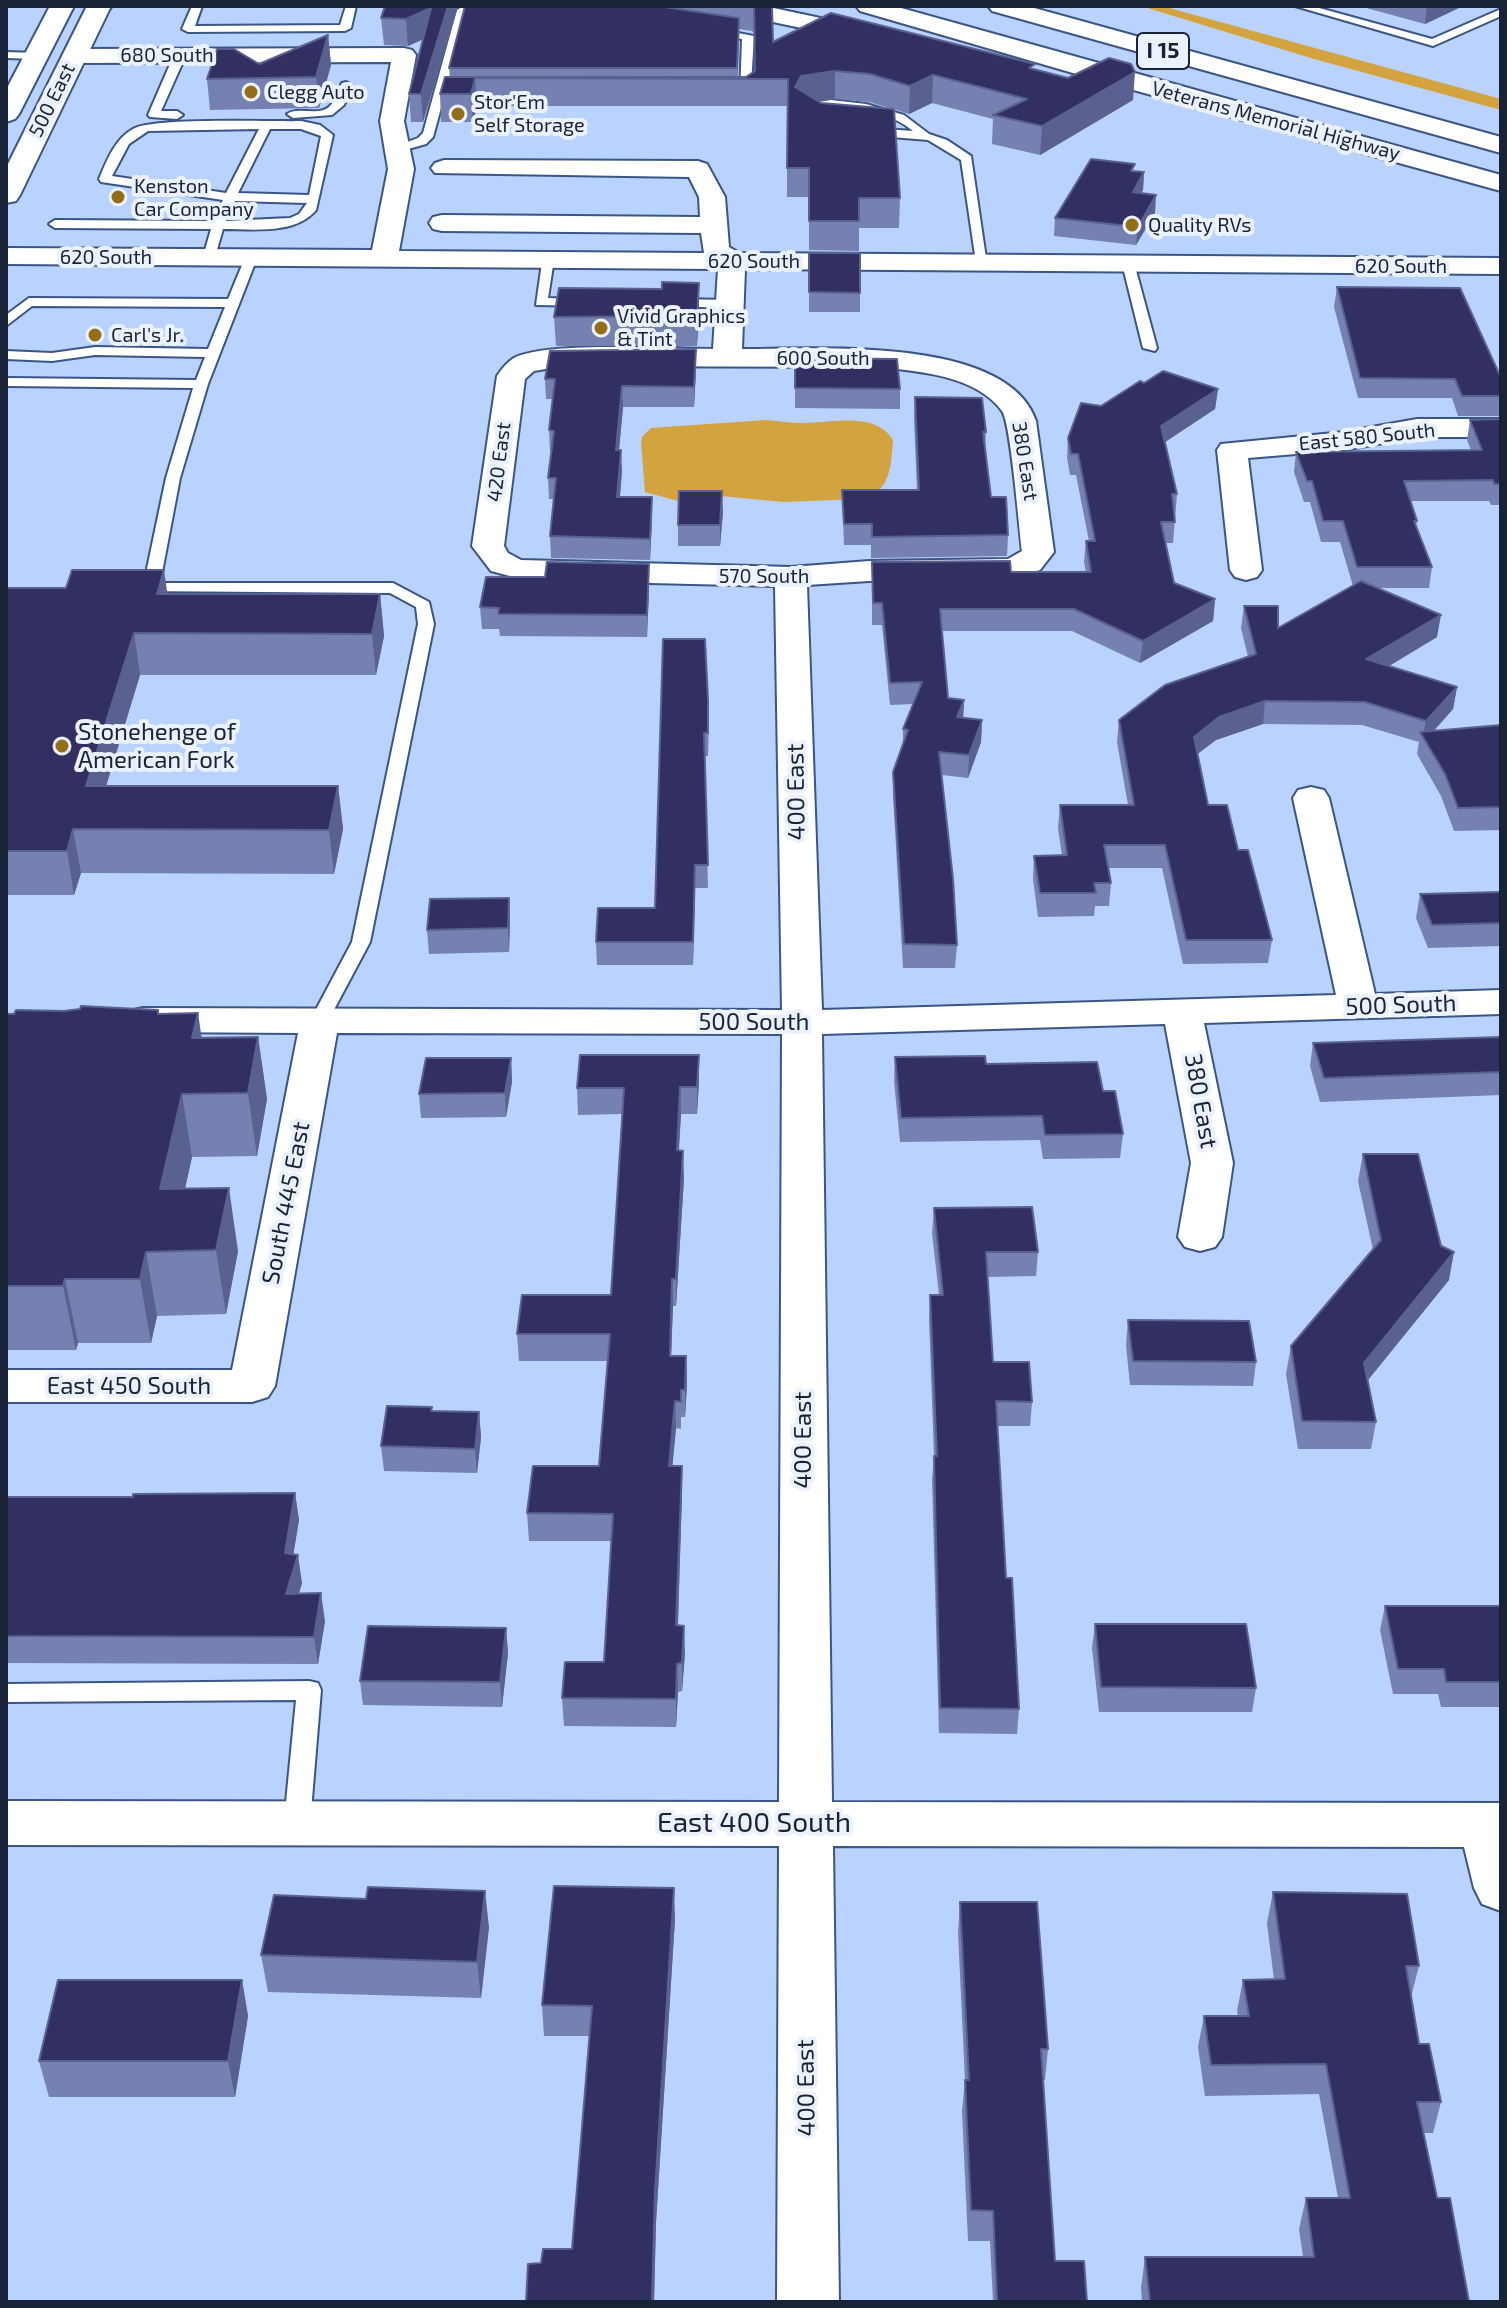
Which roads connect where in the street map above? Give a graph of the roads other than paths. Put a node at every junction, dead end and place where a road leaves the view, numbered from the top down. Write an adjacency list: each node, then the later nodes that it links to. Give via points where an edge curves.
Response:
1 (99, 6): 20 (main road, 500 East)
2 (197, 6): 11 (lane, via 188,29)
3 (351, 6): 11 (lane, via 345,28)
4 (730, 6): 14 (main road)
5 (868, 6): 21 (main road, Veterans Memorial Highway / I 15)
6 (1000, 6): 23 (main road, Veterans Memorial Highway / I 15)
7 (1300, 6): 10 (lane, via 1433,43)
8 (61, 7): 19 (main road, 500 East)
9 (506, 10): 24 (lane, via 462,10)
10 (1501, 12)
11 (283, 28): 18 (lane)
12 (702, 30): 26 (lane, via 748,36 746,99)
13 (1204, 36): 23 (main road)
14 (894, 41)
15 (924, 47): 21 (main road, via 1014,66)
16 (6, 55): 19 (lane)
17 (180, 55): 18 (street, 680 South); 20 (street, 680 South); 22 (lane, via 154,115 326,114 340,107)
18 (276, 55): 33 (street, 680 South, via 404,55 392,121)
19 (37, 56): 27 (main road, 500 East)
20 (74, 56): 36 (main road, 500 East)
21 (1106, 75): 35 (main road, Veterans Memorial Highway / I 15)
22 (346, 85)
23 (1327, 97): 32 (main road, Veterans Memorial Highway / I 15)
24 (438, 99): 25 (lane); 33 (lane, via 426,139)
25 (453, 99)
26 (731, 99)
27 (6, 114)
28 (809, 120): 31 (lane, via 803,113 807,108 849,103 915,123)
29 (266, 126): 38 (lane); 38 (lane, via 146,127 119,145 105,179); 40 (lane, via 301,125 327,135)
30 (852, 130): 31 (lane)
31 (923, 133): 51 (lane, via 945,141 967,159)
32 (1501, 145)
33 (398, 150): 48 (street, via 401,169)
34 (444, 168): 39 (street, via 698,169)
35 (1501, 183)
36 (6, 195)
37 (681, 196): 39 (street)
38 (230, 197): 40 (lane); 43 (lane)
39 (712, 197): 44 (street)
40 (313, 199): 43 (lane, via 302,218 279,224)
41 (442, 223): 44 (street)
42 (55, 224): 43 (lane)
43 (218, 225): 46 (lane)
44 (714, 225): 50 (street, via 716,250)
45 (6, 256): 46 (street, 620 South)
46 (209, 257): 47 (street, 620 South)
47 (251, 258): 48 (street, 620 South); 54 (lane)
48 (384, 258): 49 (street, 620 South)
49 (548, 259): 50 (street, 620 South); 55 (lane, via 541,302)
50 (732, 260): 51 (street, 620 South); 57 (street)
51 (982, 262): 52 (street, 620 South)
52 (1128, 263): 53 (street, 620 South); 59 (lane)
53 (1501, 266)
54 (231, 303): 58 (lane, via 29,302); 60 (lane)
55 (604, 303)
56 (651, 303): 57 (lane)
57 (730, 304): 62 (street)
58 (6, 322)
59 (1150, 348)
60 (212, 353): 61 (lane); 66 (lane)
61 (6, 355)
62 (727, 358): 63 (street, 600 South, via 563,357); 64 (street, 600 South, via 877,358)
63 (525, 364): 69 (street, 420 East, via 511,376 501,438 488,546)
64 (975, 378): 68 (street, 380 East, via 1007,397 1021,421 1038,552)
65 (6, 382): 66 (lane)
66 (201, 384): 73 (lane, via 173,478)
67 (1501, 428): 70 (street, East 580 South, via 1417,428 1344,441 1232,450)
68 (1029, 563): 71 (street, 570 South, via 988,571)
69 (500, 564): 71 (street, 570 South, via 541,572)
70 (1246, 570)
71 (791, 577): 80 (street, 400 East)
72 (122, 588): 73 (lane)
73 (151, 588): 78 (lane, via 393,588 423,605 426,624 361,942)
74 (1311, 798): 76 (street)
75 (1501, 1002): 76 (street, 500 South)
76 (1358, 1007): 77 (street, 500 South)
77 (1181, 1013): 80 (street, 500 South); 81 (street, 380 East, via 1212,1163)
78 (320, 1019): 79 (street, 500 South); 80 (street, 500 South); 83 (street, South 445 East)
79 (100, 1020)
80 (802, 1022): 87 (street, 400 East)
81 (1200, 1237)
82 (6, 1386): 83 (street, East 450 South)
83 (252, 1386)
84 (6, 1693): 86 (lane, via 309,1690)
85 (6, 1823): 86 (street, East 400 South)
86 (297, 1823): 87 (street, East 400 South)
87 (804, 1823): 88 (street, East 400 South); 90 (street, 400 East)
88 (1494, 1825): 89 (street)
89 (1501, 1888)
90 (808, 2302)

